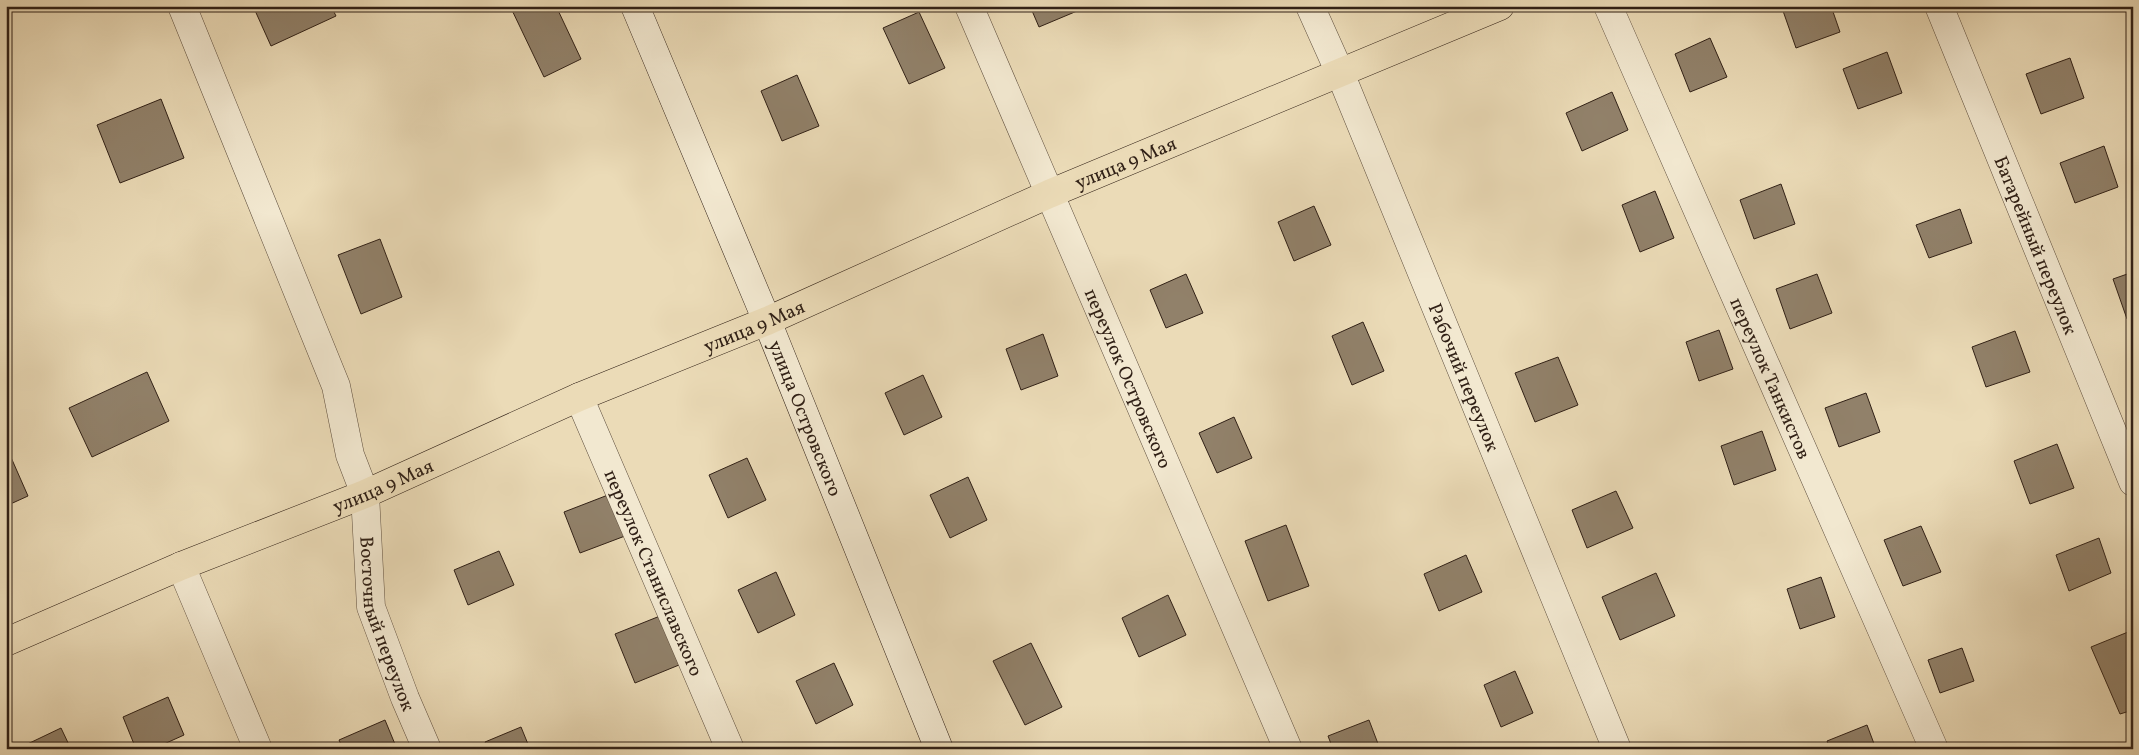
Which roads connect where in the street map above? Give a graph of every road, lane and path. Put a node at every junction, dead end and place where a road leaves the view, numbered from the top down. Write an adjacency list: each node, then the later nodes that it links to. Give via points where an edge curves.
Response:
1 (182, 6): 13 (street, Восточный переулок, via 336,386 350,455)
2 (635, 6): 10 (street, улица Островского)
3 (969, 6): 9 (street, переулок Островского)
4 (1310, 6): 8 (street, Рабочий переулок)
5 (1500, 6): 8 (main road, улица 9 Мая)
6 (1608, 6): 22 (street, переулок Танкистов)
7 (1939, 6): 12 (street, Батарейный переулок)
8 (1340, 73): 9 (main road, улица 9 Мая); 21 (street, Рабочий переулок)
9 (1049, 194): 10 (main road, улица 9 Мая); 20 (street, переулок Островского)
10 (766, 321): 11 (main road, улица 9 Мая); 19 (street, улица Островского)
11 (579, 397): 13 (main road, улица 9 Мая); 18 (street, переулок Станиславского)
12 (2133, 482)
13 (365, 494): 14 (main road, улица 9 Мая); 17 (street, Восточный переулок, via 371,607)
14 (181, 566): 15 (main road, улица 9 Мая); 16 (street)
15 (6, 642)
16 (258, 749)
17 (427, 749)
18 (730, 749)
19 (939, 749)
20 (1288, 749)
21 (1617, 749)
22 (1934, 749)

